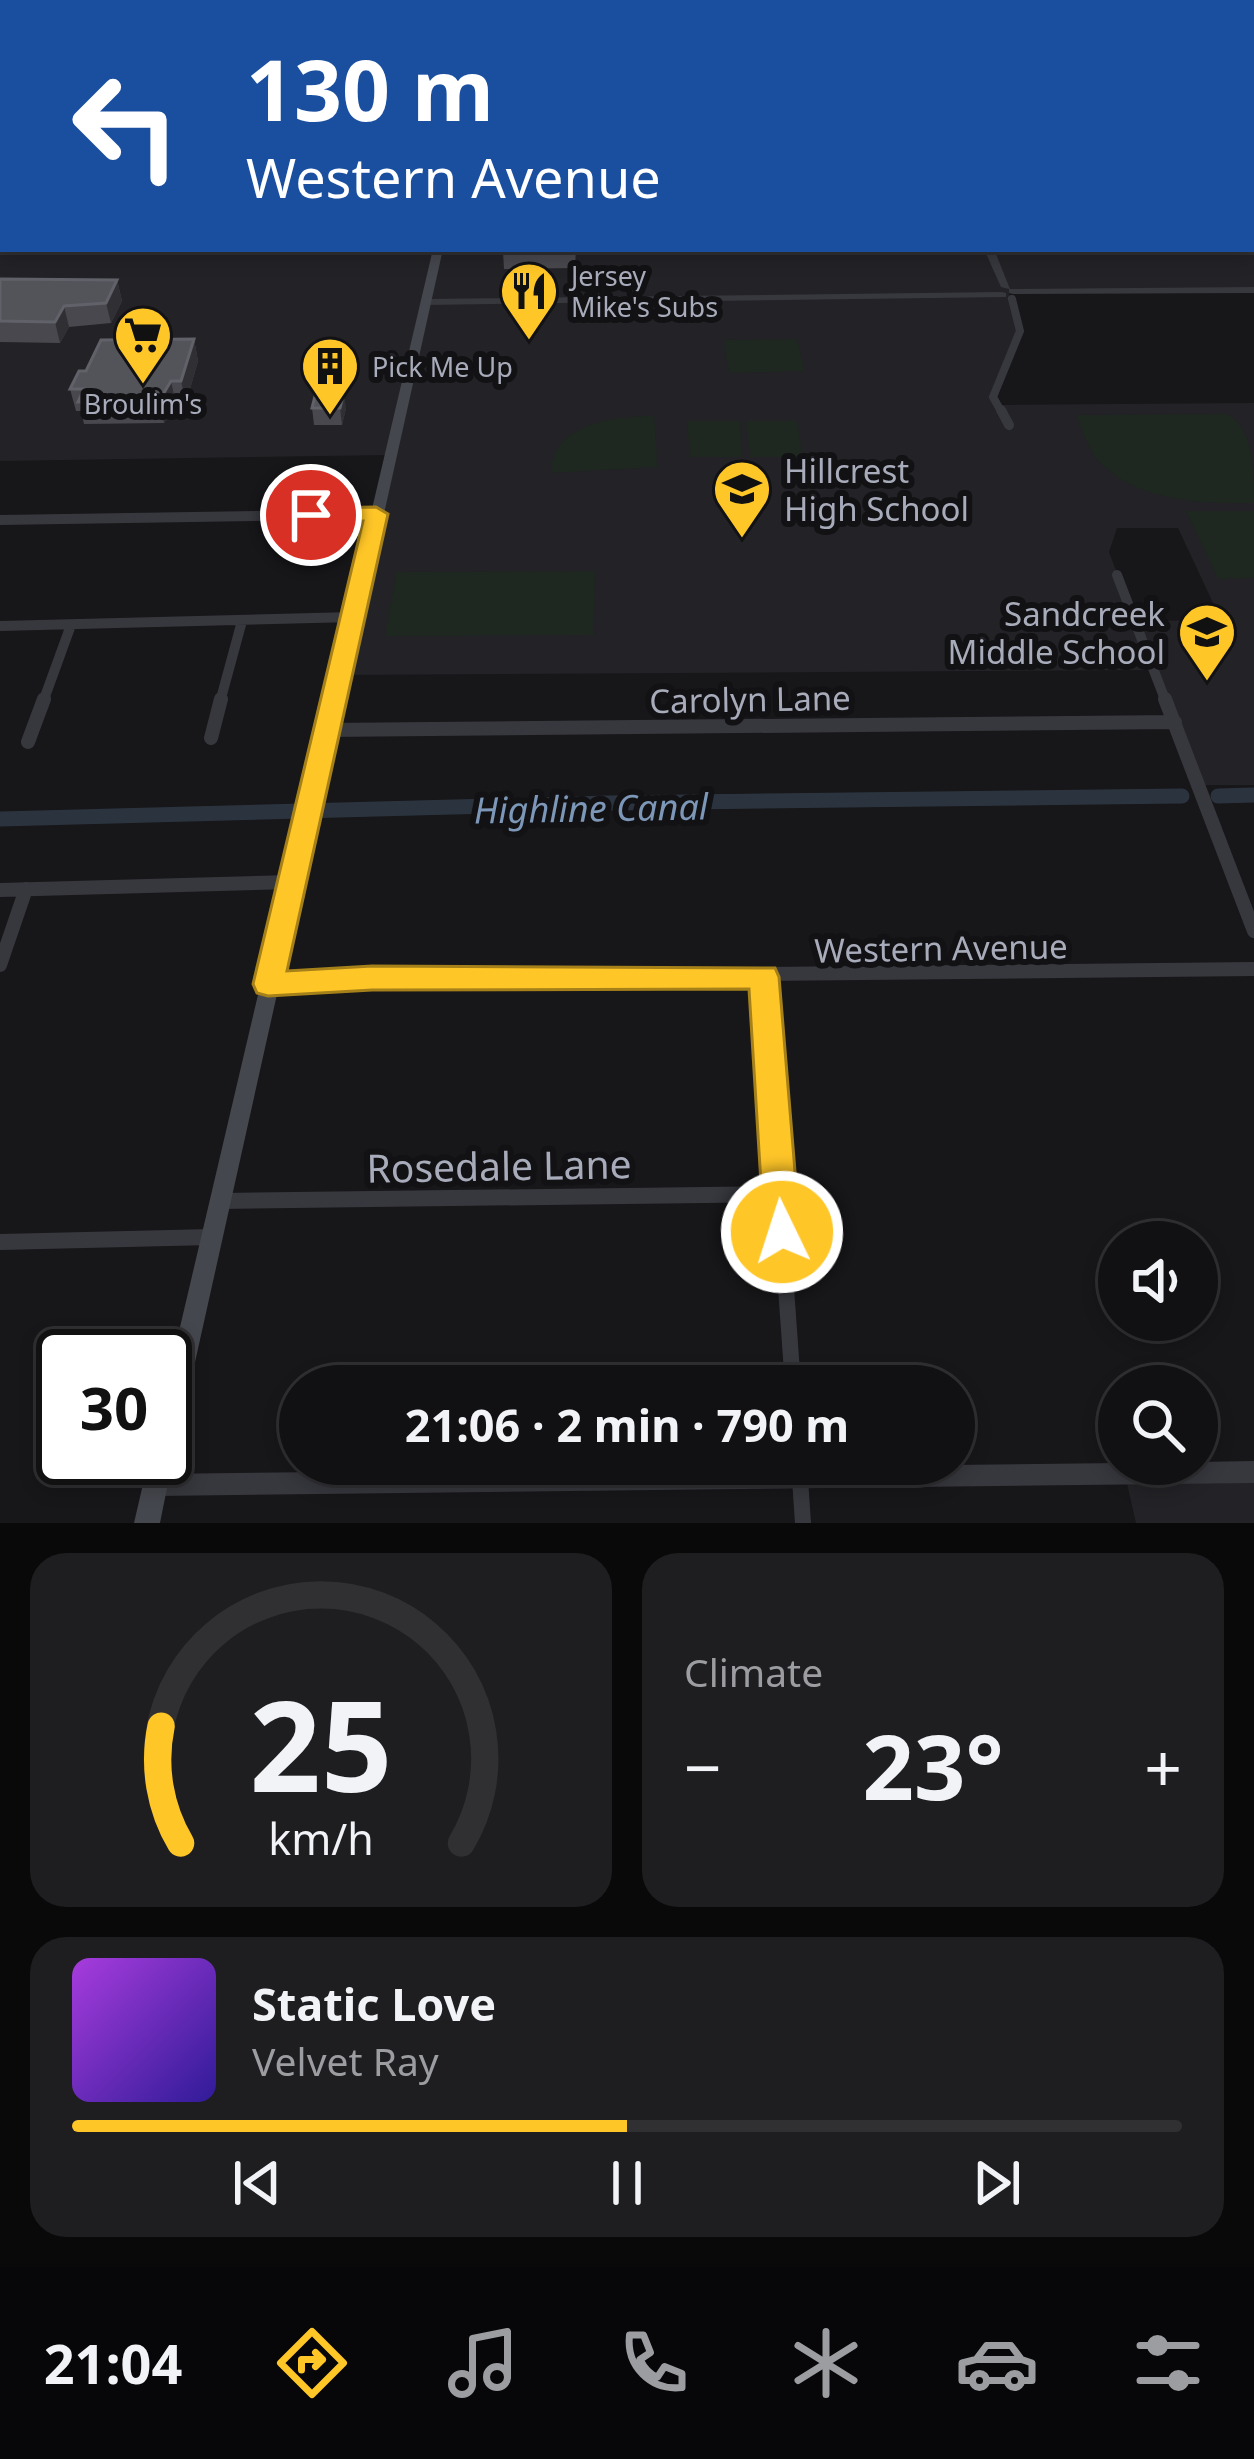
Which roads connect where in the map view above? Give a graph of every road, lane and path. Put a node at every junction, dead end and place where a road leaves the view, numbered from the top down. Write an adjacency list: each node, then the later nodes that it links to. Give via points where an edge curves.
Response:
1 (437, 252): 5 (main road)
2 (990, 252): 4 (street)
3 (1254, 290): 4 (street)
4 (1009, 293): 5 (street); 6 (street, via 1020,331 993,397)
5 (426, 302): 7 (main road)
6 (1009, 425)
7 (376, 514): 8 (street); 10 (main road)
8 (0, 520)
9 (1117, 574): 14 (street)
10 (352, 617): 11 (street); 15 (main road)
11 (242, 621): 12 (street); 16 (street)
12 (71, 625): 13 (street); 17 (street)
13 (0, 626)
14 (1175, 722): 15 (street, Carolyn Lane); 21 (street)
15 (326, 730): 18 (main road)
16 (211, 738)
17 (28, 742)
18 (291, 882): 19 (street); 25 (main road)
19 (26, 889): 20 (street); 22 (street)
20 (0, 890)
21 (1254, 931)
22 (0, 965)
23 (1254, 969): 24 (street, Western Avenue)
24 (764, 977): 25 (street, Western Avenue); 26 (street)
25 (268, 984): 27 (main road)
26 (779, 1194): 27 (street, Rosedale Lane); 31 (street)
27 (220, 1201): 28 (main road)
28 (212, 1237): 29 (street); 30 (main road)
29 (0, 1242)
30 (191, 1329)
31 (791, 1365)
32 (975, 1472): 33 (street)
33 (1254, 1472)
34 (279, 1482): 35 (street)
35 (192, 1484)
36 (155, 1485): 38 (main road)
37 (800, 1485): 39 (street)
38 (147, 1523)
39 (803, 1523)

